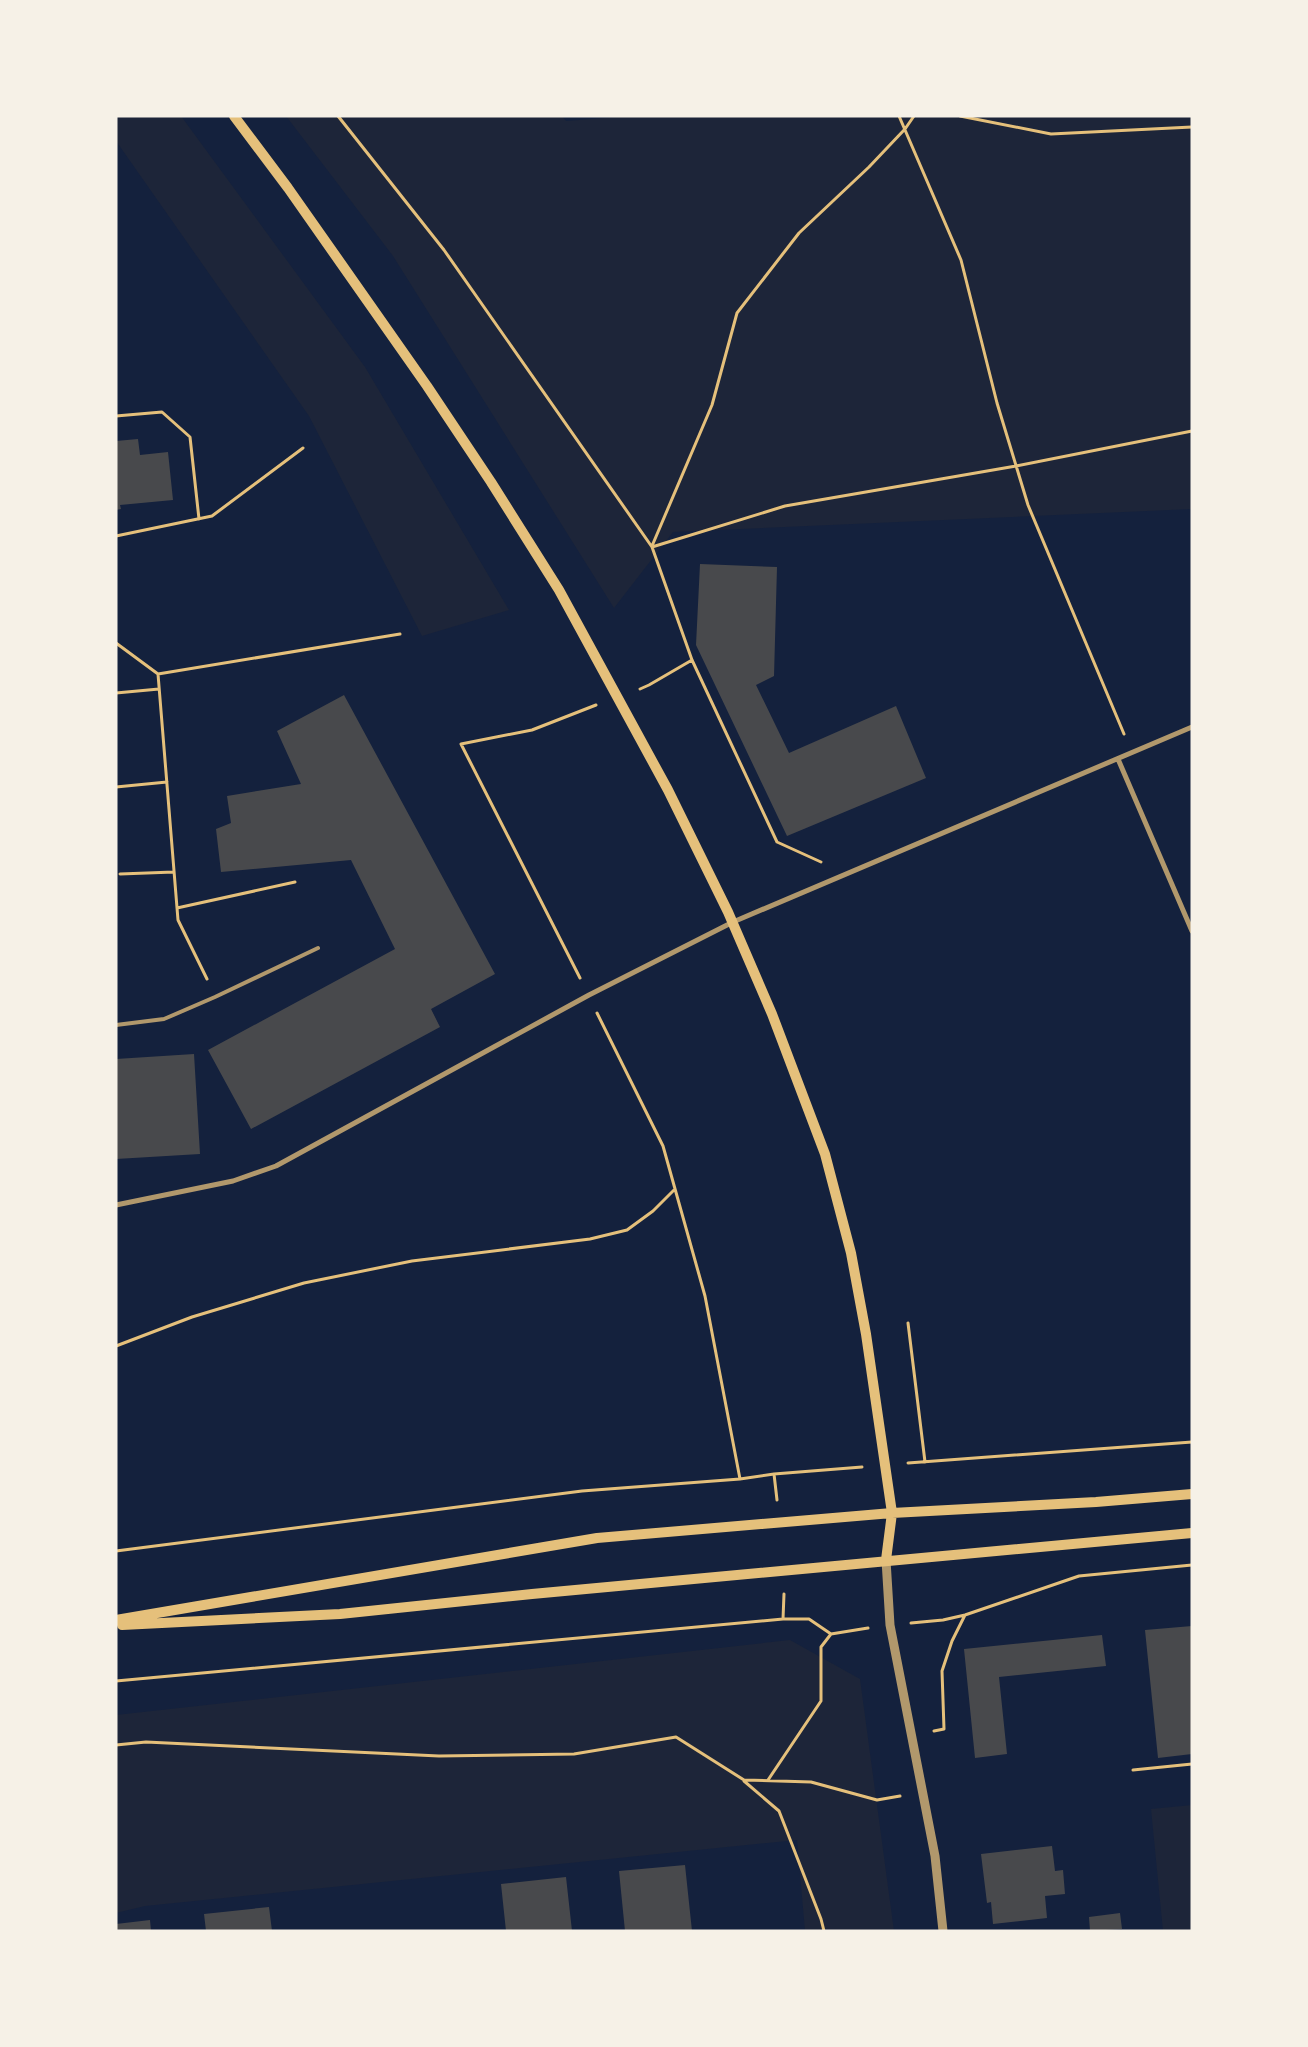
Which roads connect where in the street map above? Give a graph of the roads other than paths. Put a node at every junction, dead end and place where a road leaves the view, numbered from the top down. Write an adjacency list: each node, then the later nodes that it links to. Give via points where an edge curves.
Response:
1 (234, 116): 4 (main road, via 288,188 491,482 559,590 668,790)
2 (1192, 728): 3 (street)
3 (1118, 759): 4 (street); 5 (street)
4 (732, 922): 8 (street, via 589,995 276,1166 233,1181); 10 (main road, via 772,1014 825,1154 851,1253)
5 (1192, 931)
6 (318, 948): 7 (lane, via 164,1019)
7 (116, 1025)
8 (116, 1205)
9 (1192, 1494): 10 (main road)
10 (892, 1513): 12 (main road); 13 (main road, via 597,1538)
11 (1192, 1533): 12 (main road)
12 (886, 1560): 14 (main road, via 340,1614); 15 (street, via 890,1625 935,1856)
13 (116, 1620)
14 (116, 1625)
15 (943, 1931)

